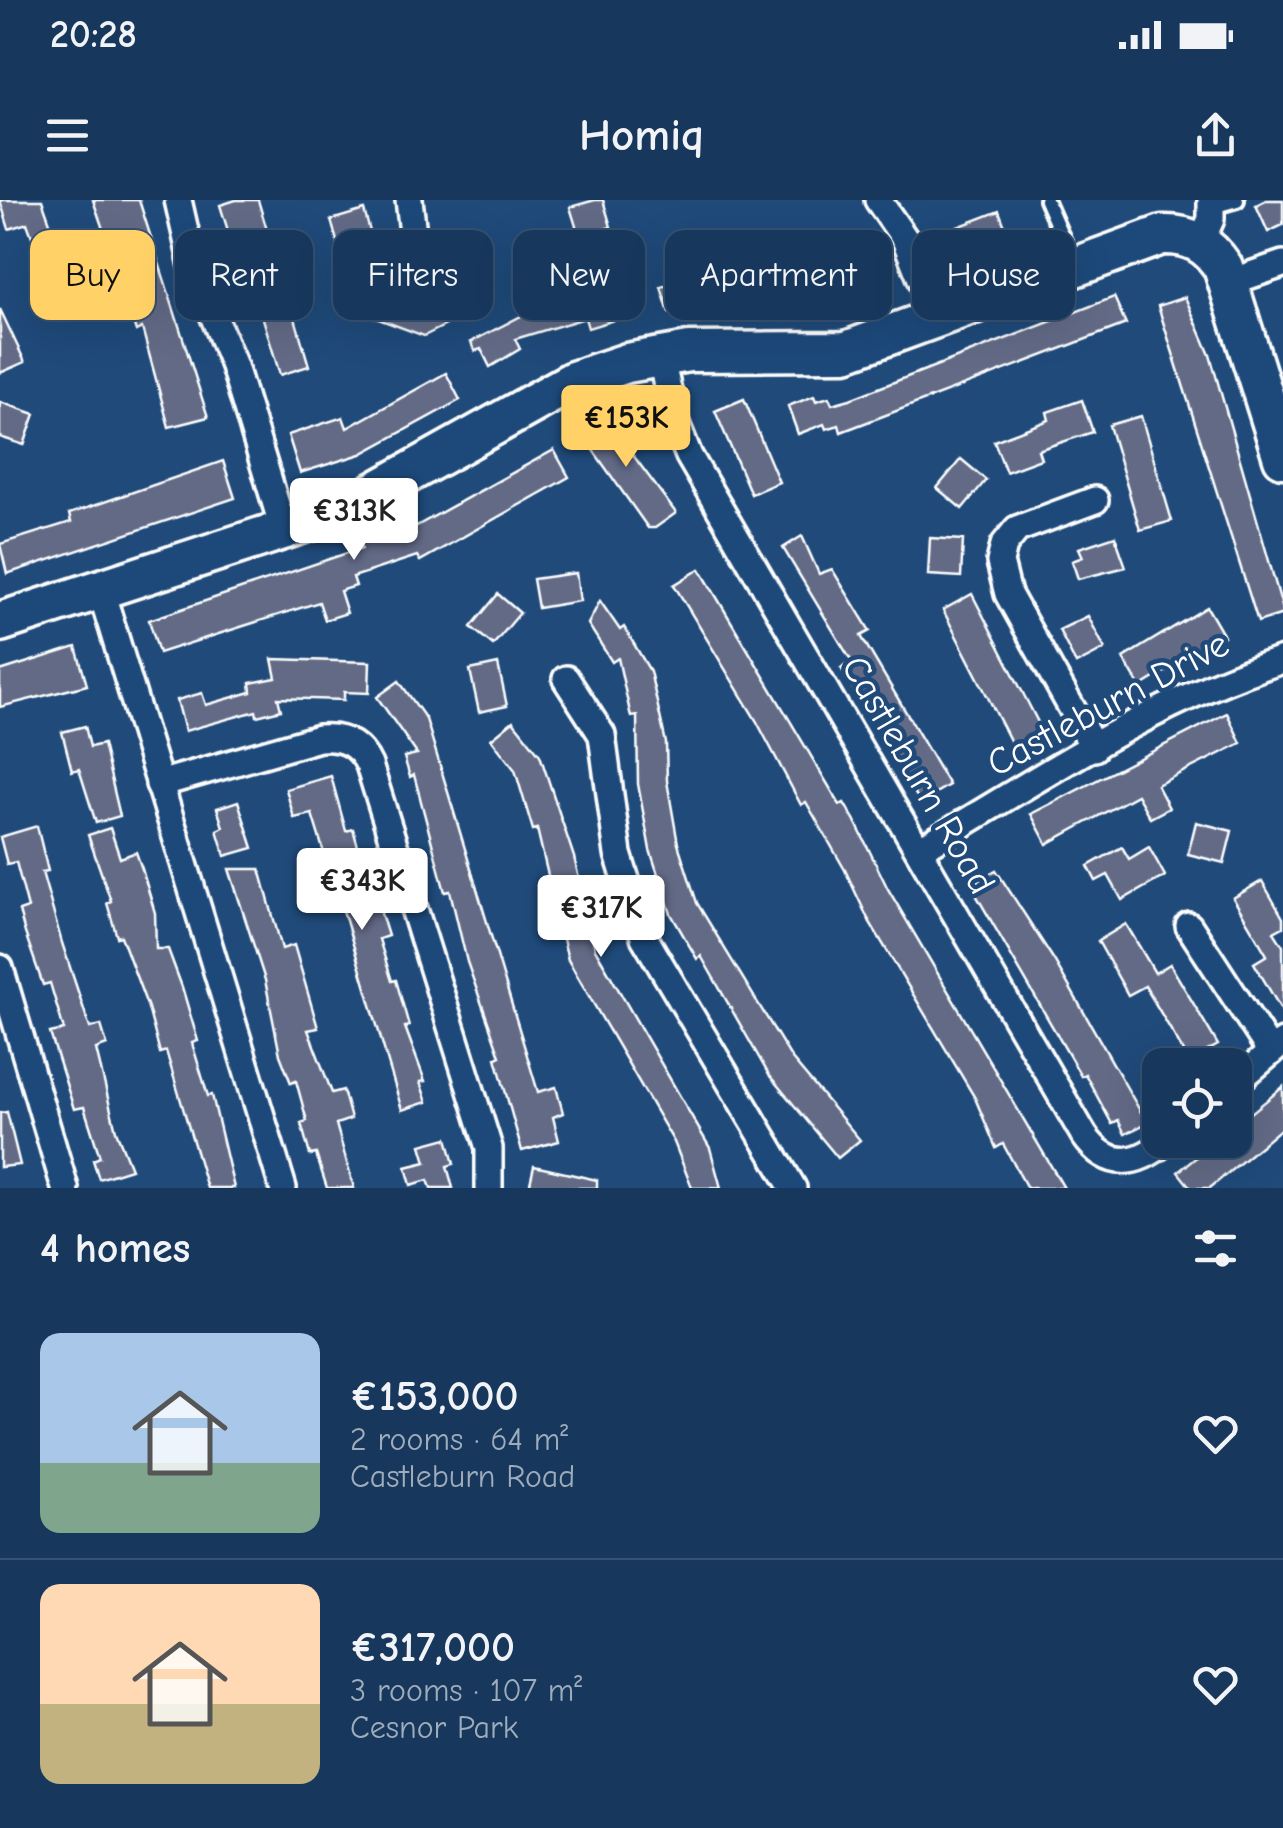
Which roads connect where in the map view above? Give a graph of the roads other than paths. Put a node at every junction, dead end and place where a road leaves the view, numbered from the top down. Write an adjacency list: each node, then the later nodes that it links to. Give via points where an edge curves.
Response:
1 (178, 200): 15 (street, via 193,266 234,366)
2 (409, 200): 6 (street)
3 (878, 200): 7 (street)
4 (1046, 200): 9 (lane)
5 (1215, 212): 9 (street, via 1184,236 1162,235); 10 (street, via 1218,259)
6 (413, 230)
7 (912, 256)
8 (1283, 264): 10 (street)
9 (1076, 266)
10 (1230, 282): 13 (street)
11 (931, 320): 12 (street, via 846,351)
12 (660, 356): 15 (street, via 573,380 341,510); 22 (street, Castleburn Road, via 690,456)
13 (1283, 458)
14 (1095, 500): 20 (street, via 1022,526 1007,540 1000,562 1008,594)
15 (284, 532): 16 (street)
16 (100, 591): 17 (street); 21 (street)
17 (0, 622)
18 (1283, 660): 20 (street, Castleburn Drive, via 1227,680)
19 (566, 679): 31 (street, via 602,735 618,854 644,938)
20 (1094, 748): 22 (street, Castleburn Drive)
21 (158, 784): 29 (street); 30 (street, via 319,738 344,739 360,751 489,1148)
22 (919, 850): 27 (street, Castleburn Road, via 1094,1149 1132,1162)
23 (1189, 926): 25 (street)
24 (0, 968): 28 (street)
25 (1277, 1047): 26 (street)
26 (1252, 1068)
27 (1142, 1156)
28 (65, 1188)
29 (283, 1188)
30 (489, 1188)
31 (793, 1188)

